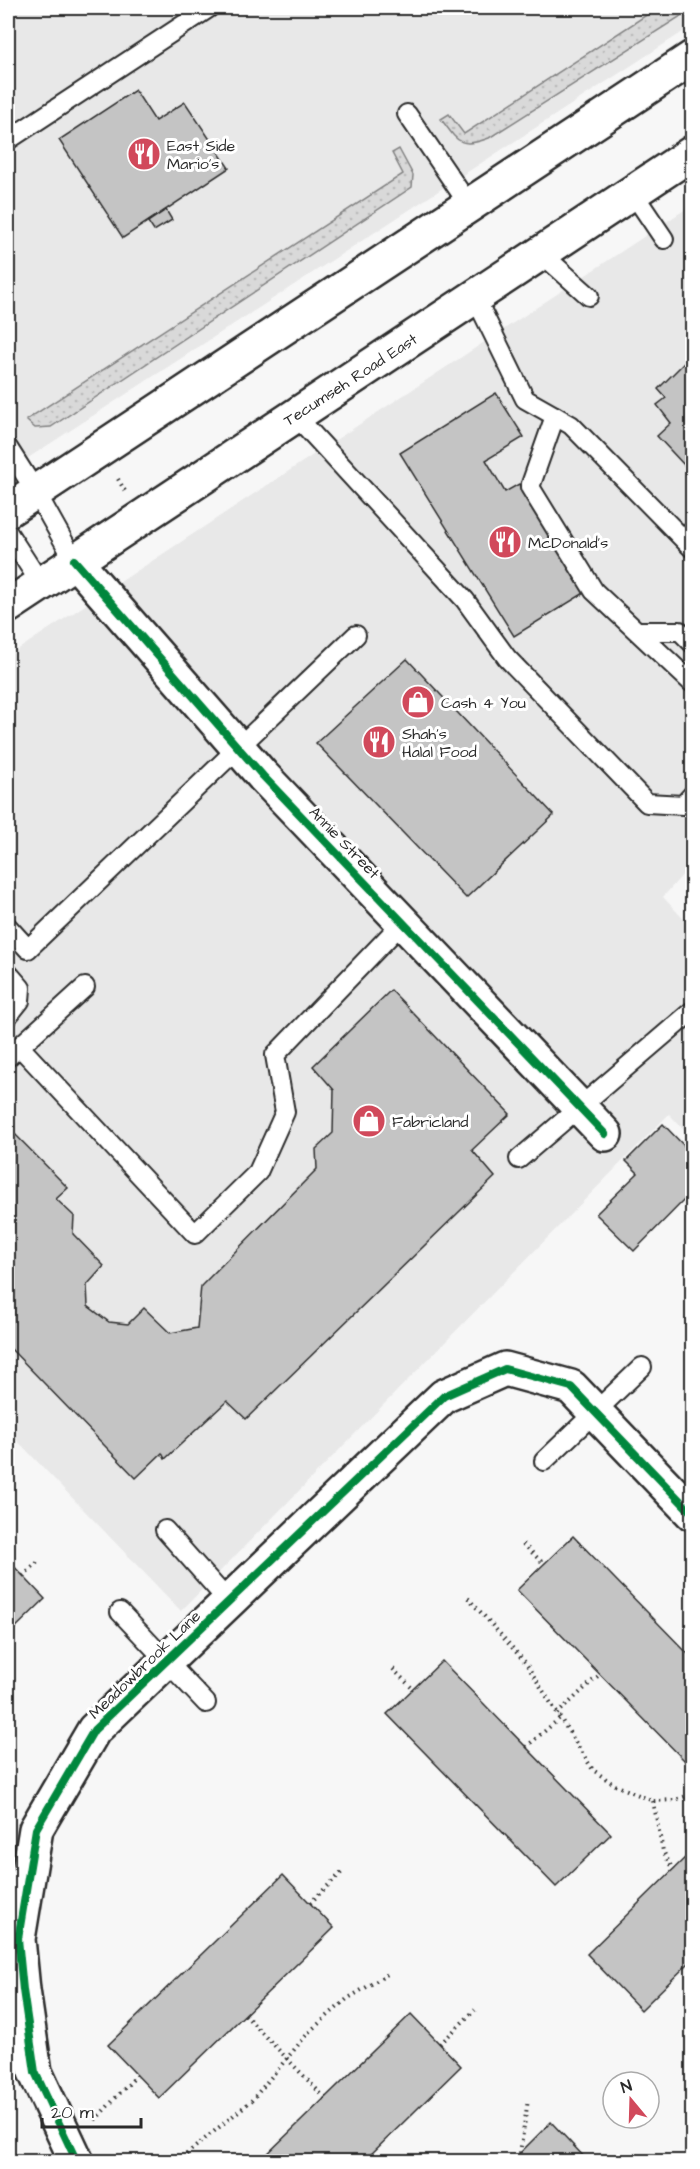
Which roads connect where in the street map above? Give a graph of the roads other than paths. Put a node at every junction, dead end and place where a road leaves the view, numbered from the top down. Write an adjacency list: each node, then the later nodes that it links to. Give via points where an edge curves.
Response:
1 (209, 8): 4 (lane)
2 (693, 58): 7 (street)
3 (407, 114): 7 (lane)
4 (8, 140)
5 (693, 153): 6 (street, Tecumseh Road East)
6 (633, 193): 8 (lane); 9 (street, Tecumseh Road East)
7 (469, 206): 15 (street)
8 (664, 239)
9 (541, 253): 10 (lane); 11 (street, Tecumseh Road East)
10 (589, 296)
11 (476, 297): 12 (street, Tecumseh Road East); 13 (lane, via 525,399)
12 (295, 415): 19 (street, Tecumseh Road East); 27 (lane, via 465,600 507,658 647,803 683,805)
13 (555, 416): 18 (lane, via 571,425); 22 (lane, via 530,488 594,591)
14 (8, 448): 15 (lane)
15 (36, 492): 16 (street); 19 (lane)
16 (8, 510)
17 (8, 533): 20 (lane)
18 (693, 548)
19 (74, 560): 20 (street, Tecumseh Road East); 26 (street, Annie Street)
20 (41, 584): 21 (street, Tecumseh Road East)
21 (8, 606)
22 (640, 631): 24 (lane, via 680,631); 25 (lane)
23 (356, 635): 26 (lane)
24 (693, 644)
25 (693, 683)
26 (239, 748): 28 (street, Annie Street); 29 (lane, via 28,949)
27 (693, 795)
28 (403, 922): 34 (lane, via 275,1056 285,1112 258,1172 195,1233); 35 (street, Annie Street)
29 (8, 927)
30 (8, 973): 33 (lane, via 21,988 20,1001)
31 (85, 987): 34 (lane)
32 (693, 1011): 35 (lane)
33 (8, 1016)
34 (13, 1052)
35 (579, 1107): 36 (street, Annie Street); 37 (lane)
36 (605, 1134)
37 (519, 1159)
38 (642, 1367): 39 (lane)
39 (596, 1413): 40 (lane); 41 (street); 43 (street, Meadowbrook Lane, via 572,1387 505,1369 444,1396)
40 (544, 1461)
41 (693, 1513)
42 (165, 1530): 43 (lane)
43 (229, 1602): 45 (street, Meadowbrook Lane)
44 (120, 1612): 45 (lane)
45 (166, 1661): 46 (lane); 47 (street, Meadowbrook Lane, via 94,1730 36,1829 18,1939)
46 (206, 1703)
47 (15, 1991): 48 (street, Meadowbrook Lane, via 35,2072)
48 (77, 2162)

